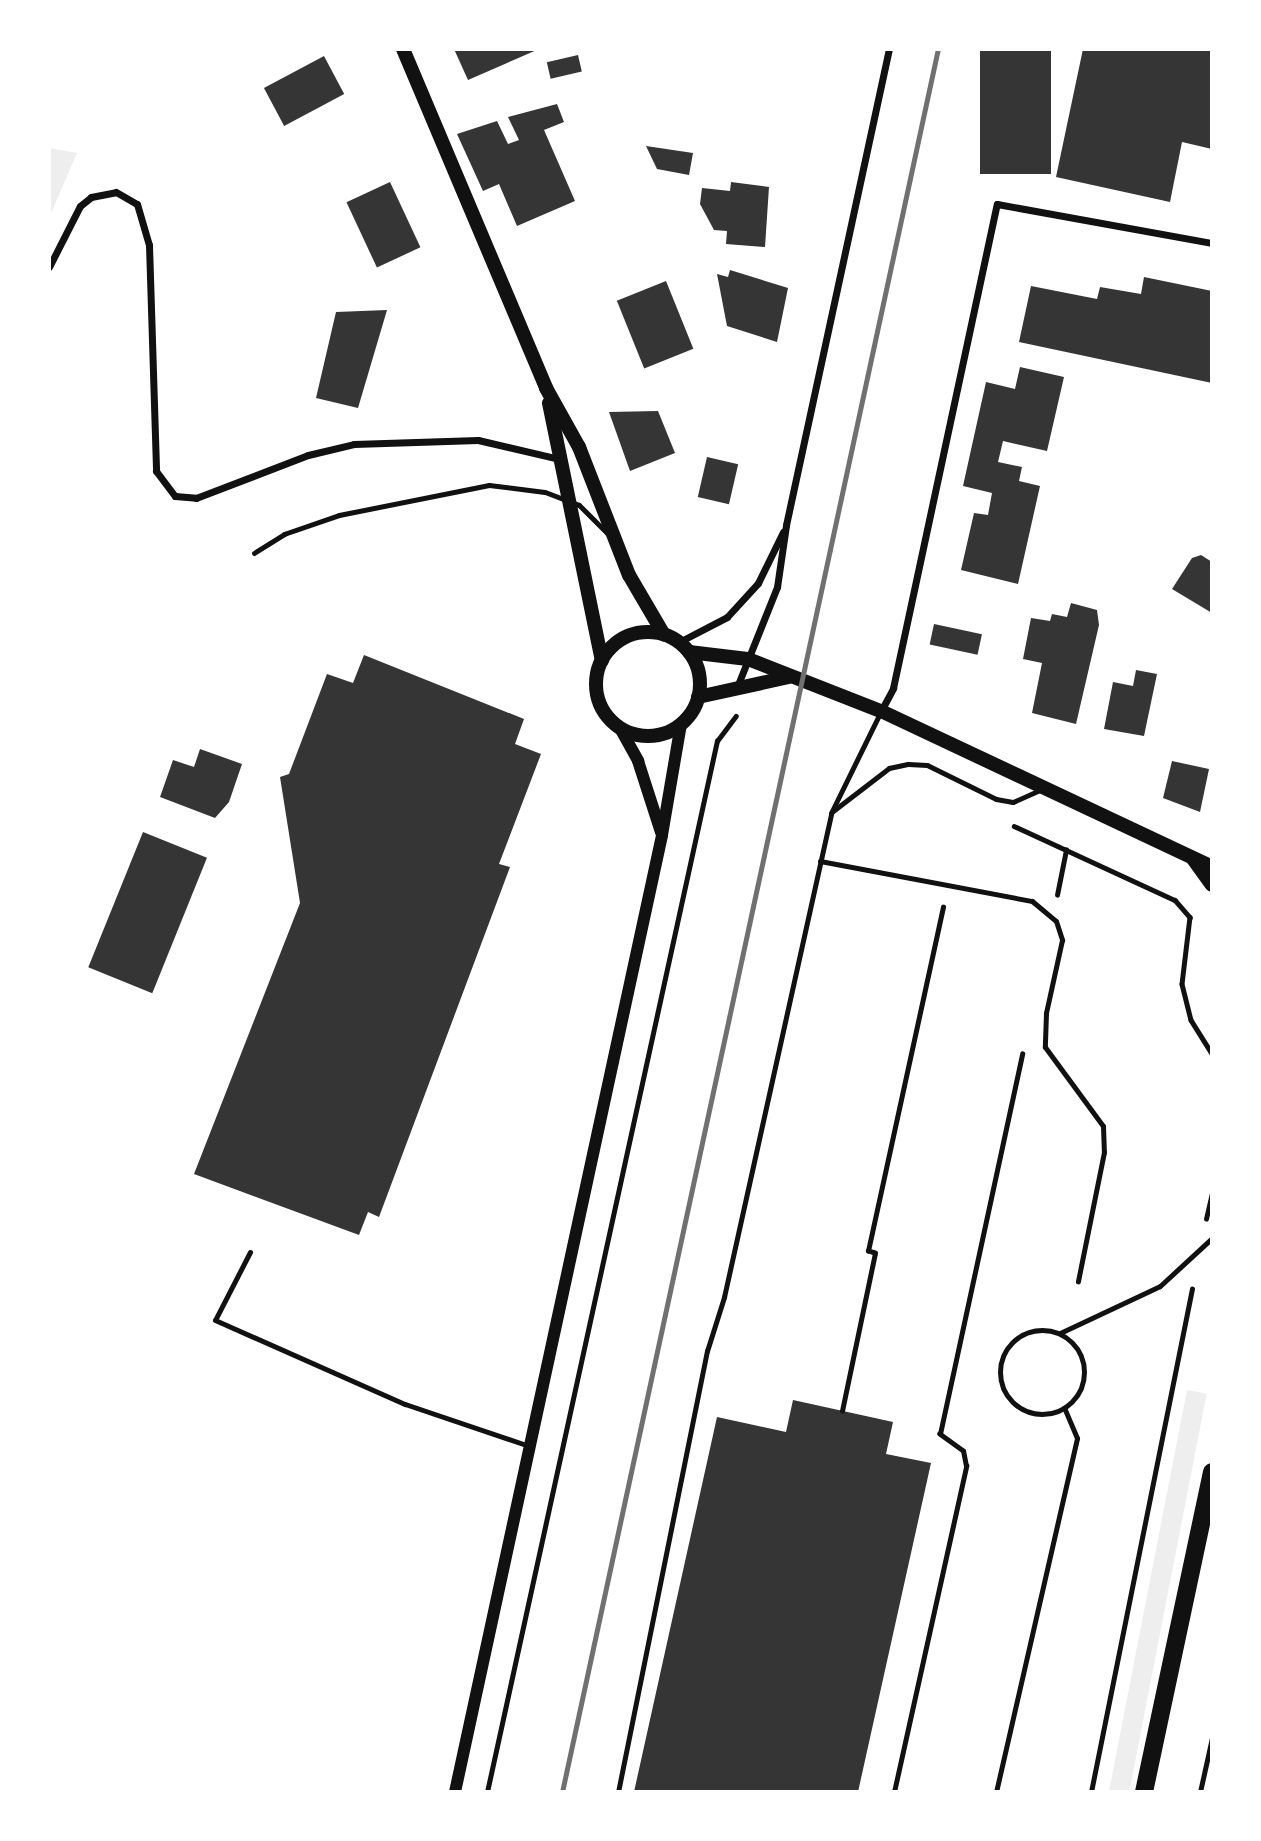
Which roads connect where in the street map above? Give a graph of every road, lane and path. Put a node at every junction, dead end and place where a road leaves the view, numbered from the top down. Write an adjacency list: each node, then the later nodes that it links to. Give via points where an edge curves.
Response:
1 (403, 49): 5 (main road)
2 (889, 49): 8 (street)
3 (1212, 243): 19 (street, via 997,204 892,688)
4 (49, 267): 6 (street, via 80,206 91,197 116,192 137,204 149,245 156,471 175,496 196,498 308,455 354,444 478,440)
5 (546, 388): 6 (main road); 9 (main road, via 579,447)
6 (560, 459): 7 (main road)
7 (568, 501): 9 (lane, via 579,505); 10 (lane, via 527,488 453,489 339,515 284,534); 14 (main road)
8 (786, 525): 12 (street, via 758,583 735,609); 13 (street, via 777,587)
9 (621, 548): 11 (main road, via 629,575)
10 (254, 553)
11 (664, 635): 12 (main road); 14 (main road, via 649,632 621,639)
12 (684, 647): 13 (main road); 18 (main road, via 700,681)
13 (748, 659): 15 (main road); 17 (street)
14 (601, 661): 21 (main road, via 596,679 598,698 606,715)
15 (789, 677): 16 (main road); 19 (main road)
16 (760, 684): 17 (main road); 47 (path, via 718,741)
17 (736, 689): 18 (main road)
18 (698, 697): 20 (main road)
19 (881, 710): 22 (main road); 23 (lane)
20 (681, 724): 21 (main road, via 651,736); 25 (street)
21 (620, 728): 25 (street, via 638,761)
22 (1043, 789): 23 (lane, via 1013,802 996,799 927,765 908,764 889,768); 27 (main road)
23 (831, 813): 28 (lane)
24 (1003, 821): 26 (path)
25 (662, 835): 43 (street)
26 (1066, 850): 32 (path); 34 (path, via 1175,900 1191,917 1182,984 1191,1020)
27 (1192, 858): 29 (main road); 31 (main road)
28 (820, 861): 30 (lane); 48 (lane, via 724,1297 707,1351)
29 (1212, 867)
30 (948, 885): 32 (lane, via 1032,901); 42 (path, via 868,1251 875,1253)
31 (1212, 885)
32 (1052, 917): 39 (lane, via 1062,940 1046,1013 1045,1047 1103,1126 1104,1152)
33 (1025, 1043): 49 (path, via 940,1434 963,1451 966,1466)
34 (1212, 1053)
35 (1212, 1192): 38 (path)
36 (1212, 1238): 38 (lane)
37 (250, 1252): 43 (lane, via 215,1320 405,1405)
38 (1198, 1252): 40 (lane, via 1160,1286); 51 (path)
39 (1078, 1281)
40 (1060, 1333): 41 (lane, via 1079,1350 1085,1376 1075,1400); 41 (lane, via 1034,1330 1020,1335 1009,1345 1000,1370 1005,1394 1024,1411 1038,1414)
41 (1064, 1408): 50 (lane, via 1077,1438)
42 (842, 1410)
43 (532, 1448): 46 (street)
44 (1212, 1472): 52 (main road)
45 (1212, 1738): 53 (path)
46 (455, 1792)
47 (487, 1792)
48 (618, 1792)
49 (894, 1792)
50 (996, 1792)
51 (1091, 1792)
52 (1144, 1792)
53 (1200, 1792)

